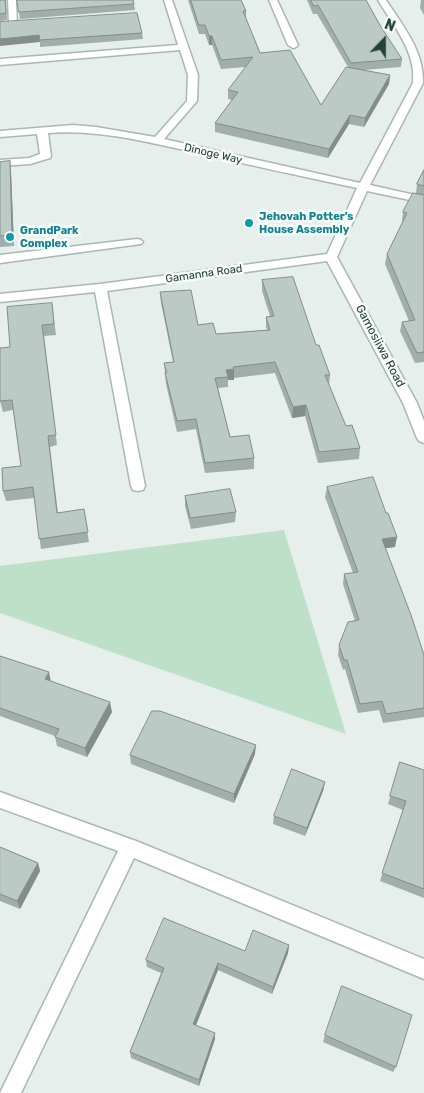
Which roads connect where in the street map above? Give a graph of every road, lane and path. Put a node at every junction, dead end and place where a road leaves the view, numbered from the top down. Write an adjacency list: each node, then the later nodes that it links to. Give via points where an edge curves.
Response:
1 (12, 0): 5 (street)
2 (168, 0): 7 (street)
3 (273, 0): 6 (street)
4 (382, 0): 9 (street, via 416,56)
5 (14, 24)
6 (294, 45)
7 (184, 47): 8 (street); 12 (street, via 193,75 192,101)
8 (0, 62)
9 (421, 83): 14 (street)
10 (42, 130): 11 (street, Dinoge Way); 12 (street, Dinoge Way, via 96,130); 13 (street, via 46,156 30,161)
11 (0, 134)
12 (157, 141): 14 (street, Dinoge Way)
13 (0, 163)
14 (363, 187): 15 (street, Dinoge Way); 17 (street)
15 (424, 200)
16 (137, 242): 18 (street)
17 (331, 257): 19 (street, Gamanna Road); 21 (street, Gamosiiwa Road)
18 (0, 259)
19 (100, 288): 20 (street, Gamanna Road); 23 (street)
20 (0, 298)
21 (417, 402): 22 (street, Gamosiiwa Road)
22 (424, 438)
23 (138, 486)
24 (0, 800): 25 (street)
25 (130, 847): 26 (street); 27 (street)
26 (424, 969)
27 (10, 1093)

